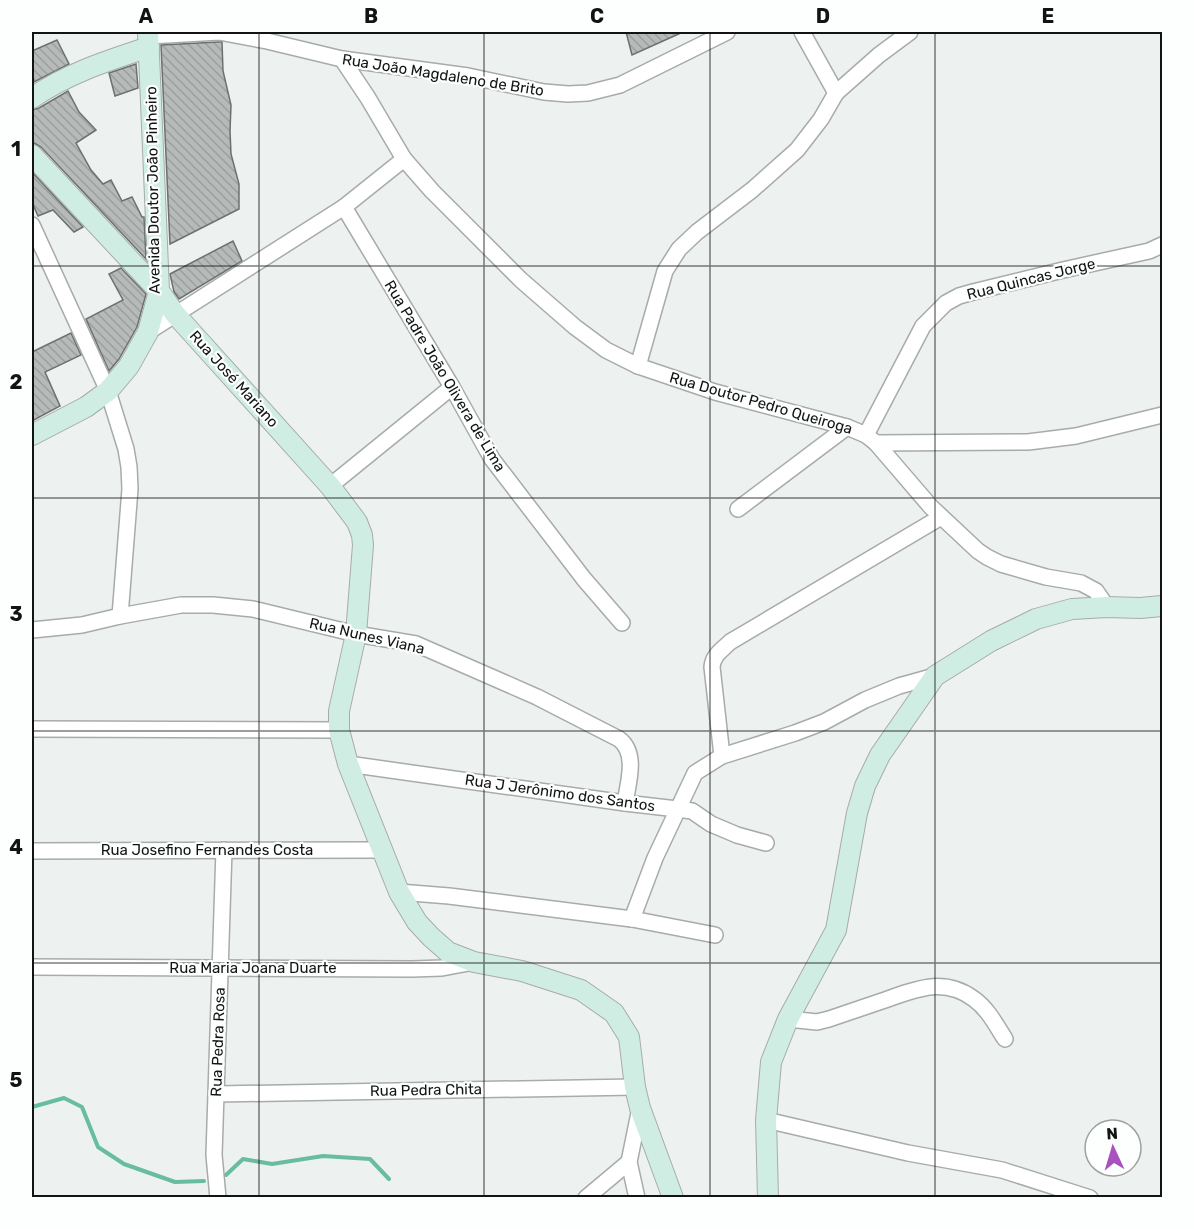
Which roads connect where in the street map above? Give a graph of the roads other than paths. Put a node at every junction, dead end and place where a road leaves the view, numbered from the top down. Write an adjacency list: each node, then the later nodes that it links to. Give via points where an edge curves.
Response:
1 (727, 32): 5 (street, Rua João Magdaleno de Brito, via 620,85 588,93 544,92 468,76)
2 (802, 32): 6 (street)
3 (910, 32): 6 (street)
4 (148, 38): 5 (street, Rua João Magdaleno de Brito, via 219,32); 7 (street); 13 (street, Avenida Doutor João Pinheiro)
5 (342, 59): 9 (street, Rua Doutor Pedro Queiroga)
6 (836, 93): 16 (street, via 797,150 679,249 665,271)
7 (32, 98)
8 (32, 155): 13 (street, Rua José Mariano)
9 (404, 159): 10 (street); 16 (street, Rua Doutor Pedro Queiroga, via 520,280 574,327)
10 (344, 207): 14 (street); 17 (street, Rua Padre João Olivera de Lima)
11 (32, 225): 18 (street)
12 (1162, 245): 22 (street, Rua Quincas Jorge, via 973,292 946,303 923,326)
13 (159, 291): 14 (street, Rua José Mariano); 15 (street, Avenida Doutor João Pinheiro)
14 (175, 314): 15 (street); 23 (street, Rua José Mariano)
15 (148, 332): 18 (street, Avenida Doutor João Pinheiro, via 129,366)
16 (638, 366): 20 (street, Rua Doutor Pedro Queiroga, via 715,392)
17 (452, 387): 23 (street); 29 (street, Rua Padre João Olivera de Lima, via 492,459)
18 (108, 391): 21 (street, Avenida Doutor João Pinheiro); 28 (street, via 129,467)
19 (1162, 415): 22 (street, via 1076,436 1028,442)
20 (847, 427): 22 (street, Rua Doutor Pedro Queiroga); 24 (street)
21 (32, 435)
22 (871, 439): 25 (street, Rua Doutor Pedro Queiroga)
23 (330, 486): 31 (street, Rua José Mariano, via 362,535)
24 (738, 509)
25 (941, 517): 27 (street, Rua Doutor Pedro Queiroga, via 987,557 1046,577 1081,583 1096,591); 35 (street, via 719,652 712,667)
26 (1162, 606): 27 (street)
27 (1107, 607): 32 (street, via 1072,609 1036,619)
28 (120, 616): 30 (street, Rua Nunes Viana); 31 (street, Rua Nunes Viana, via 181,605 213,605 252,609)
29 (622, 623)
30 (32, 630)
31 (356, 634): 34 (street, Rua José Mariano, via 339,711); 37 (street, Rua Nunes Viana, via 416,644 537,697 619,739 629,751)
32 (935, 676): 35 (street, via 891,689 795,733); 49 (street, via 880,755 865,786 836,930)
33 (32, 729): 34 (street)
34 (339, 730): 36 (street, Rua José Mariano)
35 (722, 756): 38 (street, via 695,773)
36 (348, 764): 37 (street, Rua J Jerônimo dos Santos); 42 (street, Rua José Mariano)
37 (625, 803): 38 (street, Rua J Jerônimo dos Santos)
38 (677, 809): 39 (street, Rua J Jerônimo dos Santos, via 692,811 711,824); 44 (street)
39 (766, 843)
40 (32, 850): 41 (street, Rua Josefino Fernandes Costa)
41 (224, 850): 42 (street, Rua Josefino Fernandes Costa); 48 (street, Rua Pedra Rosa)
42 (382, 850): 43 (street, Rua José Mariano)
43 (399, 892): 44 (street); 46 (street, Rua José Mariano, via 430,937 448,952)
44 (632, 919): 45 (street)
45 (715, 935)
46 (474, 962): 48 (street, Rua Maria Joana Duarte, via 412,969); 51 (street, Rua José Mariano, via 522,971 581,990 614,1012 629,1037)
47 (32, 967): 48 (street, Rua Maria Joana Duarte)
48 (221, 967): 52 (street, Rua Pedra Rosa)
49 (788, 1019): 50 (street, via 818,1022 923,987 941,986 975,999 988,1011); 54 (street, via 771,1062)
50 (1005, 1039)
51 (635, 1087): 52 (street, Rua Pedra Chita); 53 (street, Rua José Mariano)
52 (217, 1094): 56 (street, Rua Pedra Rosa, via 214,1155)
53 (640, 1108): 55 (street); 59 (street, Rua José Mariano)
54 (766, 1120): 60 (street); 61 (street, via 1002,1170)
55 (629, 1162): 57 (street); 58 (street)
56 (218, 1197)
57 (586, 1197)
58 (637, 1197)
59 (673, 1197)
60 (768, 1197)
61 (1090, 1197)

